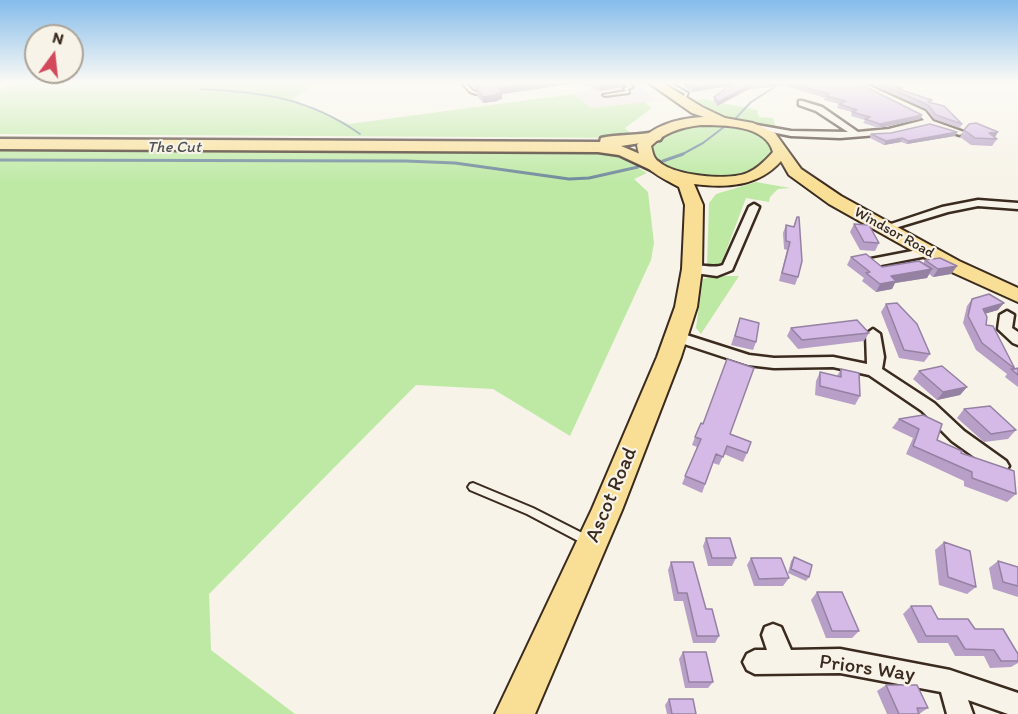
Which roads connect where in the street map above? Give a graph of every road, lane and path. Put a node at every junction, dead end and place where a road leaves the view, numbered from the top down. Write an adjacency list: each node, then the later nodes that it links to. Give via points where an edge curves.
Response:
1 (681, 116): 7 (main road)
2 (710, 116): 6 (main road)
3 (831, 116): 9 (street)
4 (926, 116): 5 (street)
5 (928, 122): 8 (street); 9 (street, via 898,131)
6 (744, 125): 7 (main road, via 701,121); 12 (main road)
7 (668, 127): 10 (main road)
8 (960, 132)
9 (855, 133): 12 (street)
10 (654, 136): 11 (highway, via 625,141); 14 (main road, via 644,149)
11 (0, 138)
12 (780, 141): 15 (main road, via 778,156 762,171); 16 (main road, Windsor Road, via 795,172)
13 (0, 144): 14 (highway, via 598,147 623,151)
14 (655, 167): 15 (main road, Windsor Road, via 693,179); 17 (main road, via 688,187)
15 (739, 180): 16 (main road, Windsor Road, via 779,181); 17 (main road, via 706,193)
16 (835, 200): 20 (main road, Windsor Road)
17 (694, 205): 23 (main road, Ascot Road)
18 (1018, 206): 20 (street, via 978,203)
19 (754, 207): 23 (street, via 728,267 717,272)
20 (885, 228): 21 (main road, Windsor Road)
21 (928, 252): 22 (street); 24 (main road, Windsor Road)
22 (871, 263)
23 (692, 269): 27 (main road, Ascot Road)
24 (1018, 296)
25 (1007, 315): 28 (street, via 1005,329)
26 (873, 334): 29 (street)
27 (676, 337): 29 (street, via 748,360 833,362); 32 (main road, Ascot Road)
28 (1018, 340)
29 (874, 371): 30 (street, via 928,406 955,441)
30 (1000, 466)
31 (473, 487): 32 (lane)
32 (592, 543): 38 (main road, Ascot Road)
33 (773, 635): 35 (street)
34 (755, 662): 35 (street, Priors Way)
35 (784, 662): 36 (street, Priors Way, via 840,661)
36 (950, 682): 37 (street, Priors Way); 39 (street)
37 (1018, 705)
38 (514, 714)
39 (960, 714)

